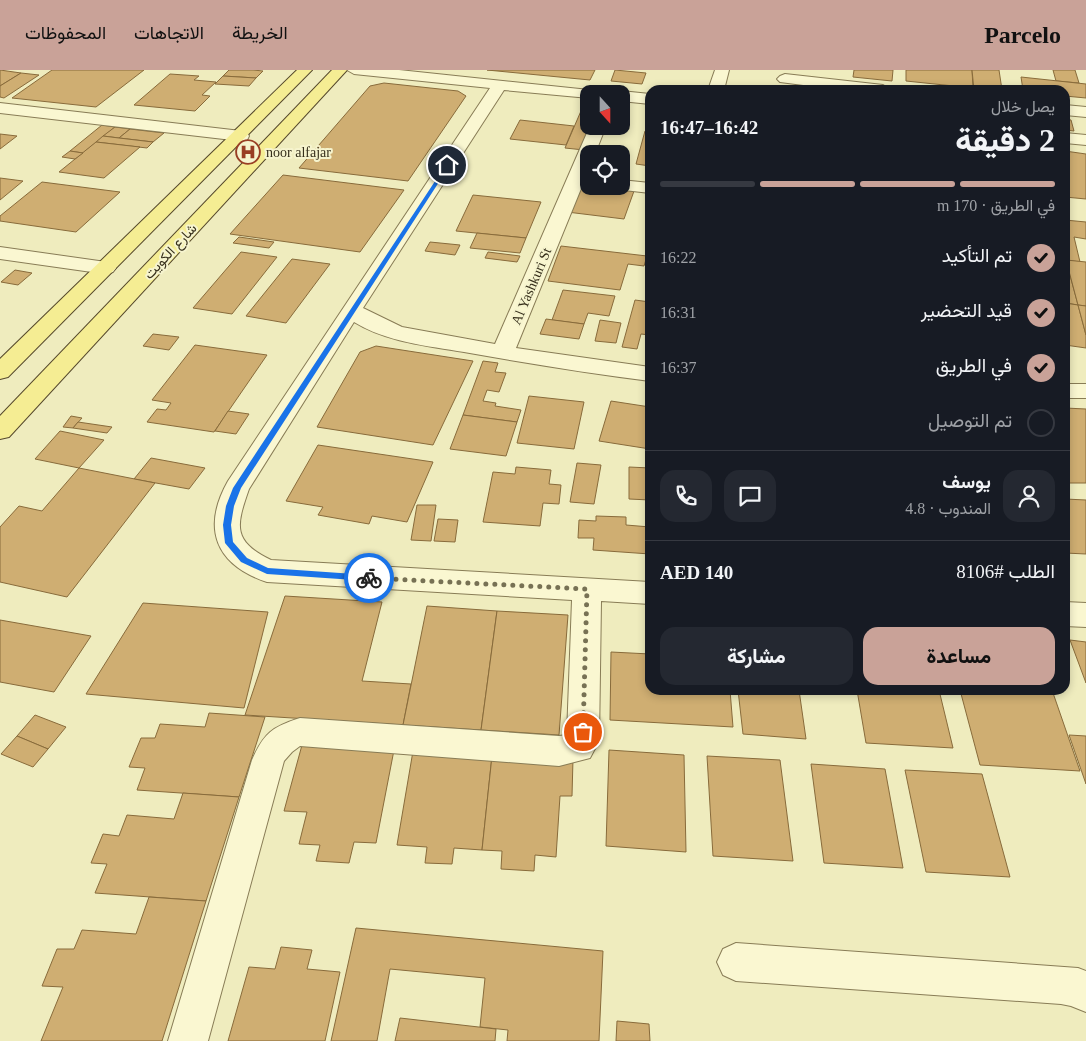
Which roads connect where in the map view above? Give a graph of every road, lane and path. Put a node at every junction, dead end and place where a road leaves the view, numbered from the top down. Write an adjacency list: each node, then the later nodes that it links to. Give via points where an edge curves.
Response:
1 (305, 70): 16 (main road, شارع الكويت)
2 (340, 70): 30 (main road, شارع الكويت)
3 (354, 70): 5 (street)
4 (722, 70): 8 (street)
5 (409, 73): 7 (street)
6 (785, 80): 9 (street)
7 (500, 84): 10 (street); 24 (street)
8 (718, 85)
9 (834, 85)
10 (580, 93)
11 (630, 97): 12 (street)
12 (645, 98)
13 (0, 108): 16 (street)
14 (1070, 110): 15 (street)
15 (1086, 112)
16 (241, 136): 23 (main road, شارع الكويت)
17 (1070, 138): 18 (street)
18 (1086, 140)
19 (580, 184): 25 (street, Al Yashkuri St, via 558,219)
20 (630, 186): 21 (street)
21 (645, 187)
22 (0, 253): 23 (street)
23 (106, 268): 26 (main road, شارع الكويت)
24 (351, 310): 25 (street, via 371,323 398,333); 31 (street, via 237,488 227,525 229,543 244,560 267,571)
25 (503, 352): 27 (street)
26 (0, 372)
27 (645, 373)
28 (1070, 391): 29 (street)
29 (1086, 391)
30 (0, 431)
31 (587, 589): 32 (street); 37 (street, via 583,741 578,748 559,751 300,732 285,736 274,746)
32 (645, 593)
33 (1070, 614): 34 (street)
34 (1086, 615)
35 (736, 962): 36 (street, via 1060,985 1078,987)
36 (1086, 993)
37 (188, 1041)

